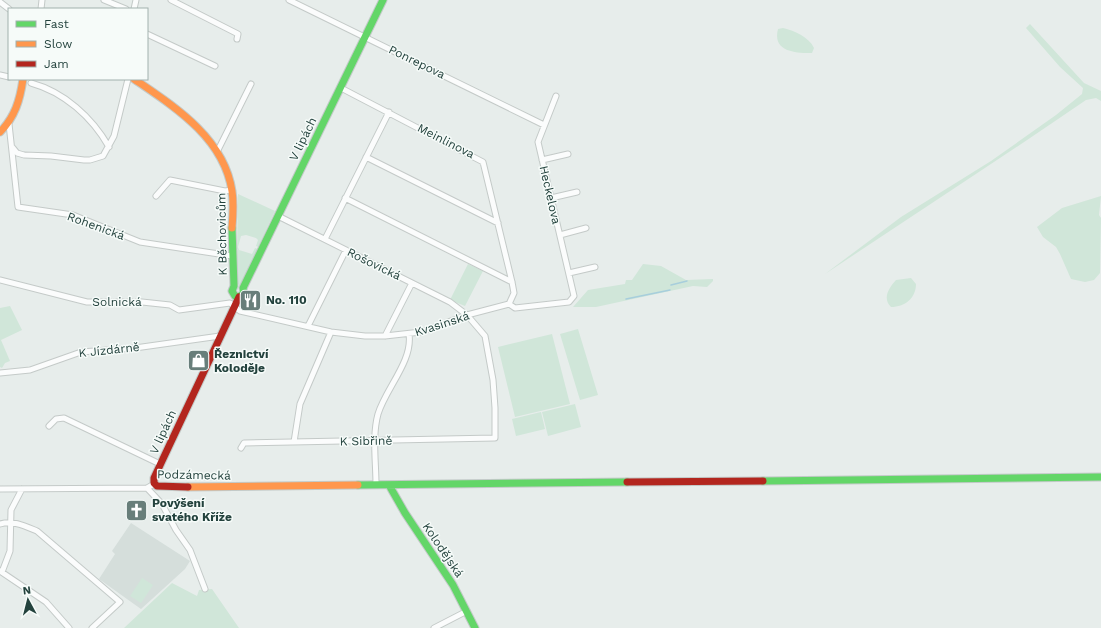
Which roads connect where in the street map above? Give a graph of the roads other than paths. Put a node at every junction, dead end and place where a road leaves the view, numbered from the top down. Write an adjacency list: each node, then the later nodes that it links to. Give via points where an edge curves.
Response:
1 (104, 0): 7 (street)
2 (171, 0): 10 (street, via 238,34)
3 (288, 0): 9 (street, Ponrepova)
4 (383, 0): 9 (street, V lipách)
5 (0, 2): 6 (street)
6 (8, 8)
7 (124, 8)
8 (148, 34): 11 (street)
9 (366, 37): 17 (street, V lipách); 21 (street, Ponrepova)
10 (237, 39)
11 (215, 66)
12 (23, 80): 20 (street, via 20,103)
13 (128, 80): 24 (street)
14 (135, 80): 25 (street, K Běchovicům, via 197,126)
15 (31, 83): 24 (street, via 74,105)
16 (251, 84): 25 (street)
17 (340, 88): 19 (street, Meinlinova); 34 (street, V lipách)
18 (556, 96): 21 (street, Heckelova)
19 (389, 112): 27 (street); 35 (street, Meinlinova, via 481,160)
20 (9, 124): 22 (street); 23 (street, Rohenická)
21 (544, 125): 28 (street, Heckelova, via 538,142)
22 (0, 132)
23 (12, 147): 24 (street, via 17,153 24,155 90,160 103,156); 40 (street, Rohenická, via 18,207 73,215 140,242)
24 (109, 147)
25 (218, 152): 29 (street, K Běchovicům, via 229,174)
26 (568, 154): 28 (street)
27 (366, 157): 32 (street); 35 (street)
28 (542, 160): 33 (street, Heckelova)
29 (232, 190): 31 (street, via 170,180); 40 (street, K Běchovicům)
30 (577, 192): 33 (street)
31 (156, 196)
32 (345, 198): 38 (street); 44 (street)
33 (551, 198): 37 (street, Heckelova)
34 (278, 216): 38 (street, Rošovická); 47 (street, V lipách)
35 (498, 224): 44 (street, Meinlinova)
36 (586, 228): 37 (street)
37 (560, 235): 42 (street, Heckelova)
38 (325, 239): 39 (street, Rošovická)
39 (346, 250): 45 (street, Rošovická); 52 (street)
40 (232, 256): 46 (street, K Běchovicům)
41 (595, 266): 42 (street)
42 (569, 273): 48 (street, Heckelova)
43 (0, 280): 49 (street, Solnická, via 87,302 142,302 170,305 179,310)
44 (512, 282): 50 (street, Meinlinova, via 514,293)
45 (412, 283): 51 (street, Rošovická, via 453,303); 56 (street)
46 (234, 286): 47 (street, via 239,285); 49 (street, K Běchovicům, via 232,291)
47 (243, 288): 49 (street, V lipách, via 244,293)
48 (574, 296): 50 (street, Kvasinská, via 569,302 536,307 515,308)
49 (236, 301): 52 (street, Kvasinská, via 240,311); 55 (street, V lipách)
50 (509, 304): 51 (street, Kvasinská)
51 (467, 315): 54 (street, Kvasinská); 59 (street, Rošovická, via 481,331 486,342 494,394)
52 (308, 326): 53 (street, Kvasinská)
53 (331, 332): 56 (street, Kvasinská); 61 (street, via 300,404)
54 (410, 334): 56 (street, Kvasinská); 60 (street, via 410,348 378,414)
55 (220, 336): 57 (street, K Jízdárně, via 134,348 81,352 37,369); 63 (street, V lipách)
56 (385, 336)
57 (0, 373)
58 (49, 426): 63 (street, via 56,419 64,418)
59 (495, 438): 60 (street, K Sibřině)
60 (375, 440): 61 (street, K Sibřině); 65 (street)
61 (294, 442): 62 (street, K Sibřině, via 244,443)
62 (240, 448)
63 (160, 464): 67 (street, V lipách)
64 (1101, 477): 66 (street, Podzámecká)
65 (376, 485): 66 (street, Podzámecká); 67 (street, Podzámecká)
66 (389, 485): 74 (street, Kolodějská)
67 (151, 486): 68 (street, Podzámecká); 73 (street, via 190,550)
68 (22, 489): 69 (street, Podzámecká); 70 (street, via 11,510)
69 (0, 490)
70 (10, 523): 71 (street); 72 (street, via 10,551); 76 (street, via 37,531 120,602)
71 (0, 524)
72 (1, 572): 75 (street, via 46,602)
73 (205, 589)
74 (467, 611): 77 (street); 78 (street, Kolodějská)
75 (69, 628)
76 (92, 628)
77 (434, 628)
78 (475, 628)

